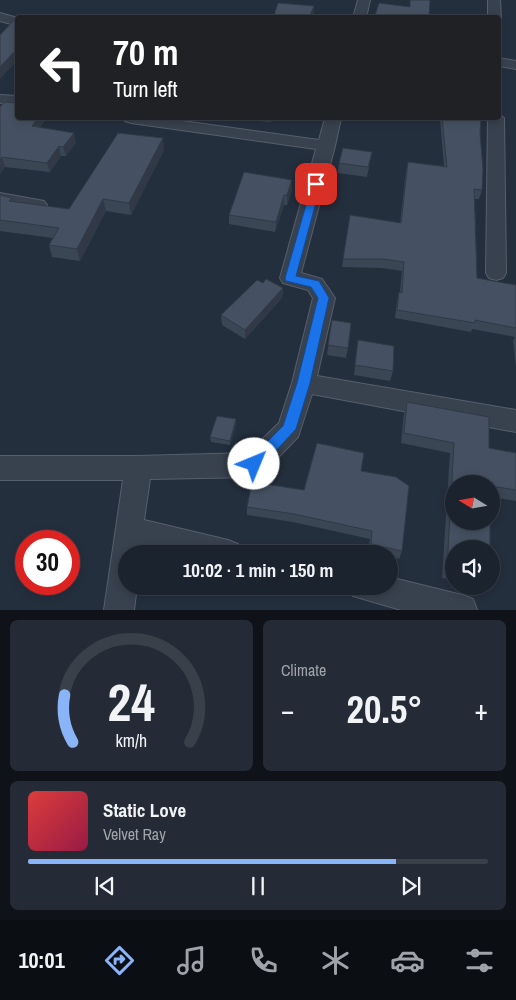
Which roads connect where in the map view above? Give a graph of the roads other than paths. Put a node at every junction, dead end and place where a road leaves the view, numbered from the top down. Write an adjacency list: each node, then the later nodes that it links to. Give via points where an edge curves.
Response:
1 (364, 0): 3 (street)
2 (494, 0): 4 (street)
3 (360, 15)
4 (494, 15)
5 (0, 16): 6 (street)
6 (15, 21)
7 (501, 62): 8 (street)
8 (516, 65)
9 (1, 98): 10 (street)
10 (15, 100)
11 (145, 120): 14 (street)
12 (333, 120): 14 (street)
13 (496, 120): 17 (street)
14 (327, 146): 18 (street, via 290,278 315,284 324,298)
15 (0, 199): 16 (street)
16 (38, 205)
17 (496, 273)
18 (304, 383): 19 (street); 21 (street, via 289,429 254,464)
19 (516, 422)
20 (0, 468): 21 (street)
21 (138, 468): 22 (street)
22 (127, 545)
23 (398, 594): 26 (street)
24 (121, 595): 25 (street)
25 (119, 610)
26 (462, 610)

